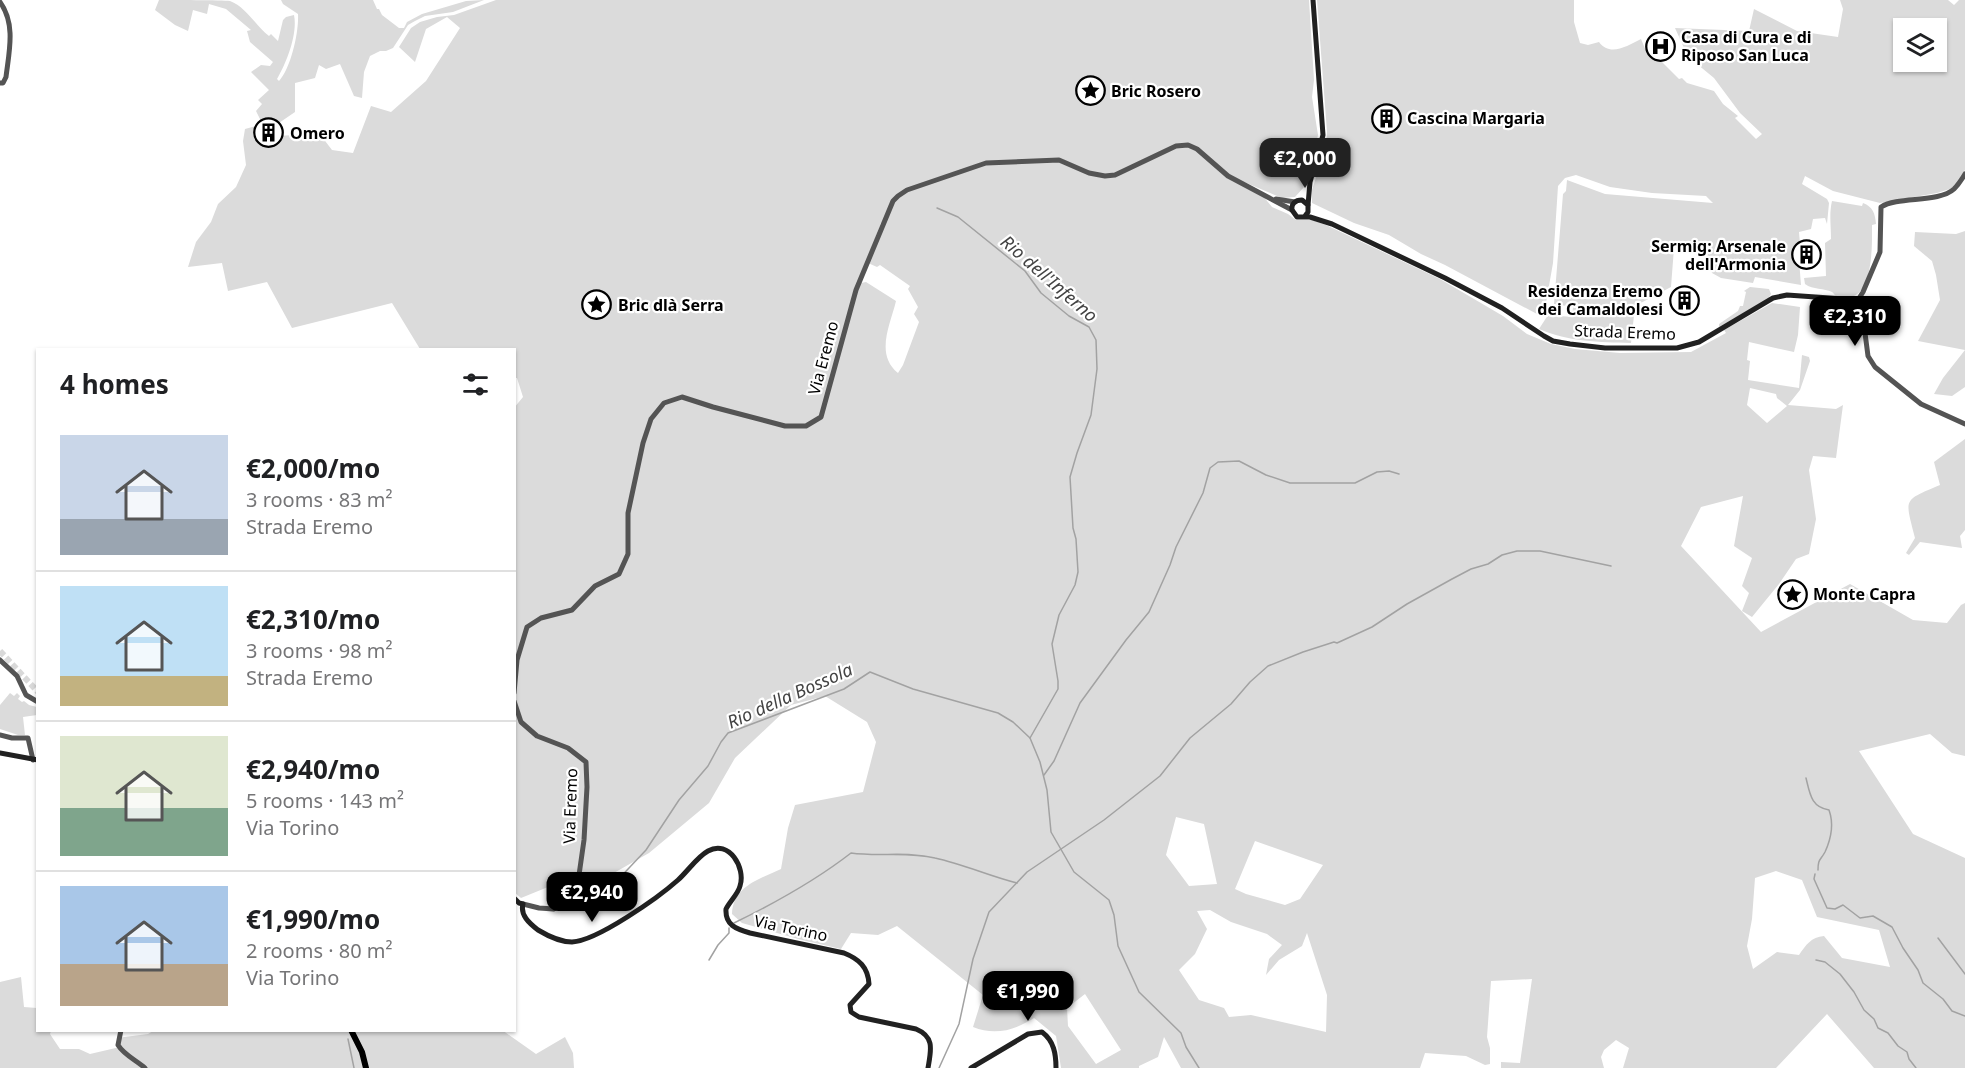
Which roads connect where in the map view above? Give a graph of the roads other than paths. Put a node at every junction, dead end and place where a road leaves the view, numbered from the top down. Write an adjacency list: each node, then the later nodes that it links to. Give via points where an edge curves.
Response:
1 (1313, 0): 5 (main road, via 1323,131)
2 (0, 2): 3 (street, via 7,12 11,34 6,78)
3 (0, 83)
4 (1965, 174): 12 (street, via 1954,190 1947,193 1889,202 1881,207 1880,252)
5 (1310, 182): 7 (main road); 8 (main road)
6 (1268, 196): 7 (street, Via Eremo); 9 (street, Via Eremo); 15 (street, Via Eremo, via 1228,176 1188,145 1115,175 1089,173 1059,160 986,163 907,190 893,201 861,278 821,417 806,426 785,426 682,397 664,403 651,419 643,443 628,513 628,554 619,574 595,585 572,609 527,627)
7 (1296, 201): 8 (main road, via 1302,200); 9 (main road)
8 (1308, 206): 10 (main road); 11 (main road, Strada Eremo)
9 (1292, 210): 10 (main road, via 1297,216)
10 (1305, 216): 11 (main road, Strada Eremo)
11 (1332, 224): 12 (main road, Strada Eremo, via 1502,308 1553,341 1570,344 1677,348 1699,342 1773,298 1787,295)
12 (1856, 303): 13 (street, via 1862,310 1868,356 1881,372 1921,404)
13 (1965, 424)
14 (0, 660): 16 (street, via 17,676 29,699)
15 (516, 671)
16 (36, 701)
17 (516, 707): 21 (street, Via Eremo, via 521,723 537,736 568,748 586,762 587,787 578,882 571,898 554,909)
18 (0, 735): 20 (street, via 28,738)
19 (0, 753): 20 (main road)
20 (35, 760)
21 (520, 904): 26 (main road, Via Torino, via 525,917 537,929 558,940 573,942 613,925 665,891 708,851 728,851 739,864 741,879 726,909 728,923 750,933 857,959 869,984 850,1005 851,1012 923,1032 930,1044)
22 (121, 1032): 24 (street, via 118,1045)
23 (352, 1032): 25 (main road)
24 (145, 1068)
25 (366, 1068)
26 (928, 1068)
27 (971, 1068): 28 (main road, via 1028,1034 1042,1032 1052,1042)
28 (1056, 1068)

